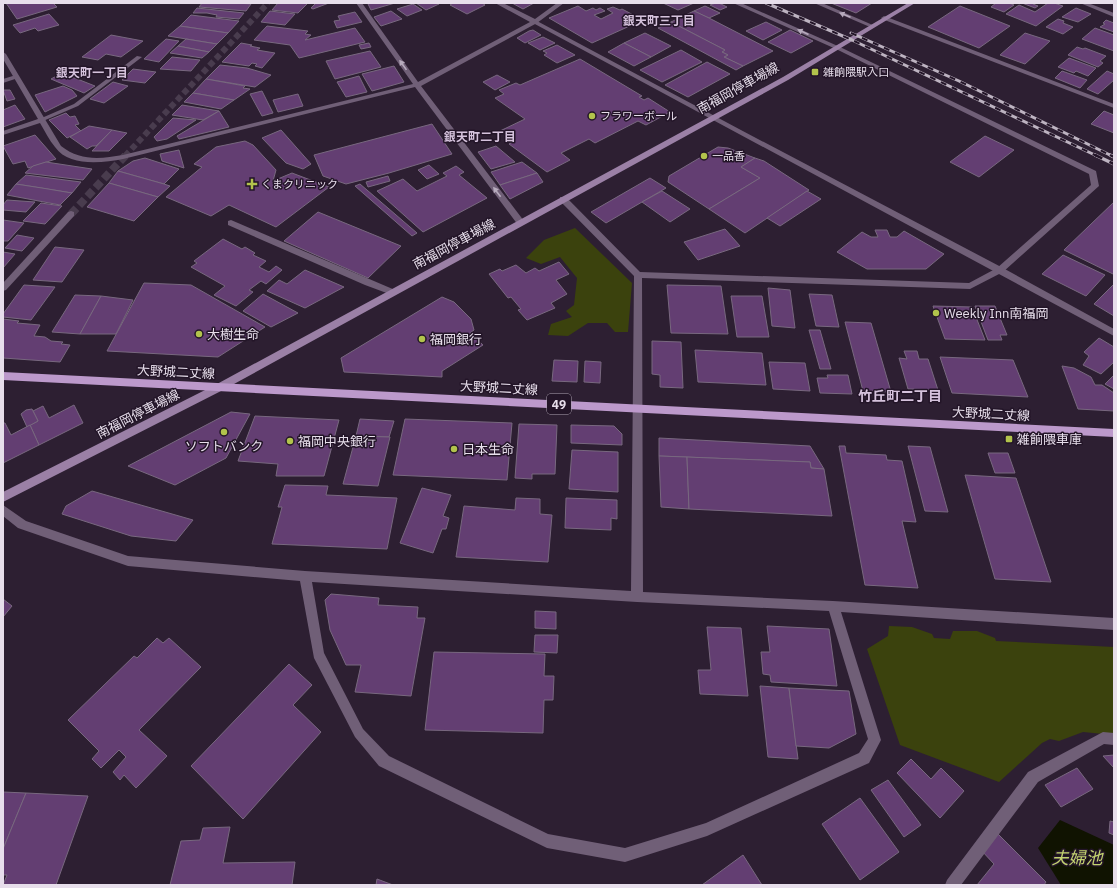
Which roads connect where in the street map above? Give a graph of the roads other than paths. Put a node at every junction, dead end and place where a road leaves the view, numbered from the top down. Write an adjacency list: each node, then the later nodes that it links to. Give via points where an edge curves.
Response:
1 (360, 3): 17 (street, one-way to 1)
2 (498, 3): 10 (street)
3 (561, 3): 10 (street)
4 (736, 3): 12 (street, one-way to 4)
5 (817, 3): 11 (street, one-way to 5)
6 (912, 3): 9 (main road, 南福岡停車場線)
7 (1083, 3): 8 (street)
8 (1114, 15)
9 (884, 18): 11 (main road, 南福岡停車場線); 18 (street)
10 (535, 22): 17 (street); 19 (street)
11 (872, 26): 12 (main road, 南福岡停車場線)
12 (838, 48): 19 (main road, 南福岡停車場線); 26 (street, via 1093,173 1095,186)
13 (3, 54): 15 (street)
14 (139, 57): 20 (street, via 76,105)
15 (16, 77): 16 (street); 20 (street)
16 (3, 81)
17 (417, 85): 20 (street, via 100,161 68,155 58,147); 25 (street, one-way to 17)
18 (1114, 106)
19 (711, 118): 22 (main road, 南福岡停車場線); 26 (street)
20 (41, 120): 21 (street)
21 (3, 133)
22 (563, 199): 25 (main road, 南福岡停車場線); 27 (street)
23 (71, 214): 28 (street)
24 (231, 223): 29 (street)
25 (521, 223): 29 (main road, 南福岡停車場線)
26 (1000, 270): 27 (street, via 970,286); 30 (street)
27 (638, 275): 33 (street)
28 (3, 288)
29 (392, 292): 32 (main road, 南福岡停車場線)
30 (1114, 333)
31 (3, 376): 32 (main road, 大野城二丈線 / 49)
32 (220, 387): 33 (main road, 大野城二丈線 / 49); 35 (main road, 南福岡停車場線)
33 (638, 408): 34 (main road, 大野城二丈線 / 49); 38 (street)
34 (1114, 433)
35 (3, 497)
36 (3, 510): 37 (street, via 22,525 128,561)
37 (305, 576): 38 (street); 39 (street, via 318,654 359,733 384,762 547,841 624,855 707,829 864,758 875,740)
38 (636, 597): 39 (street)
39 (833, 606): 40 (street)
40 (1114, 624)
41 (1114, 739): 42 (street, via 1103,738 1033,777)
42 (952, 885)

